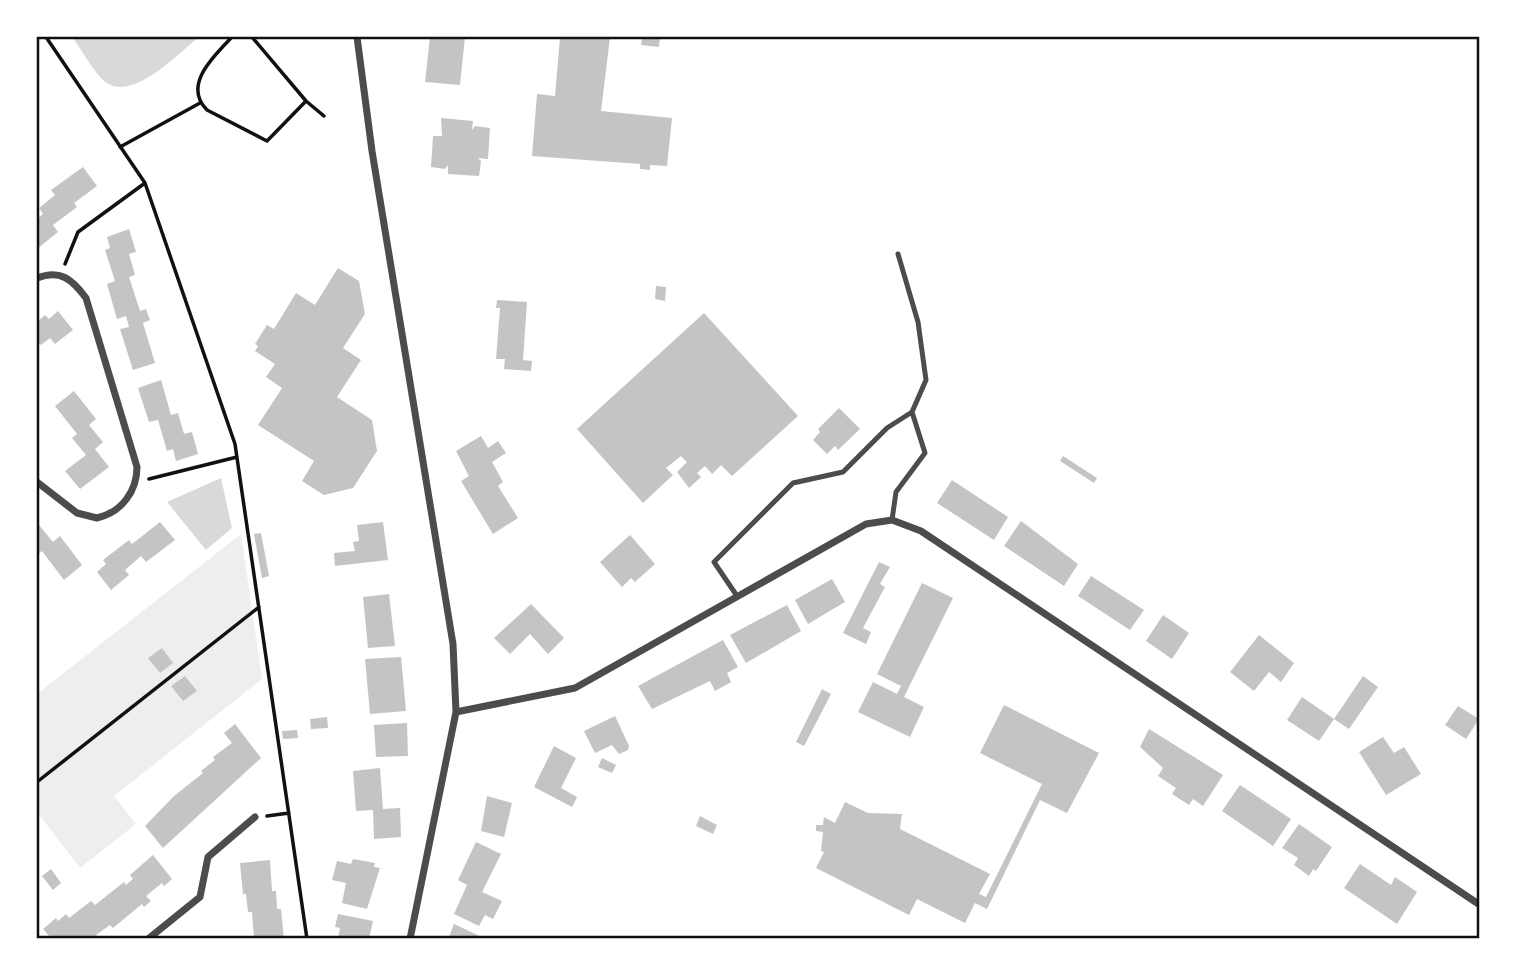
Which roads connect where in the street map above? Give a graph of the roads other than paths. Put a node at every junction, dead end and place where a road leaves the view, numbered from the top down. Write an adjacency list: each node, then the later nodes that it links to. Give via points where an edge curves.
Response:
1 (357, 37): 8 (street, via 453,644)
2 (898, 254): 4 (lane, via 918,322 926,380)
3 (37, 278): 5 (street, via 61,274 74,281 86,298 137,467 137,482 126,500 97,518 77,513)
4 (912, 412): 6 (lane, via 925,453 896,492); 7 (lane, via 887,428 843,472 793,482 714,562)
5 (37, 482)
6 (892, 520): 7 (street, via 866,524); 10 (street, via 921,531)
7 (737, 596): 8 (street, via 575,688)
8 (456, 712): 12 (street)
9 (255, 817): 11 (street, via 208,857 200,897)
10 (1480, 905)
11 (148, 939)
12 (410, 939)

